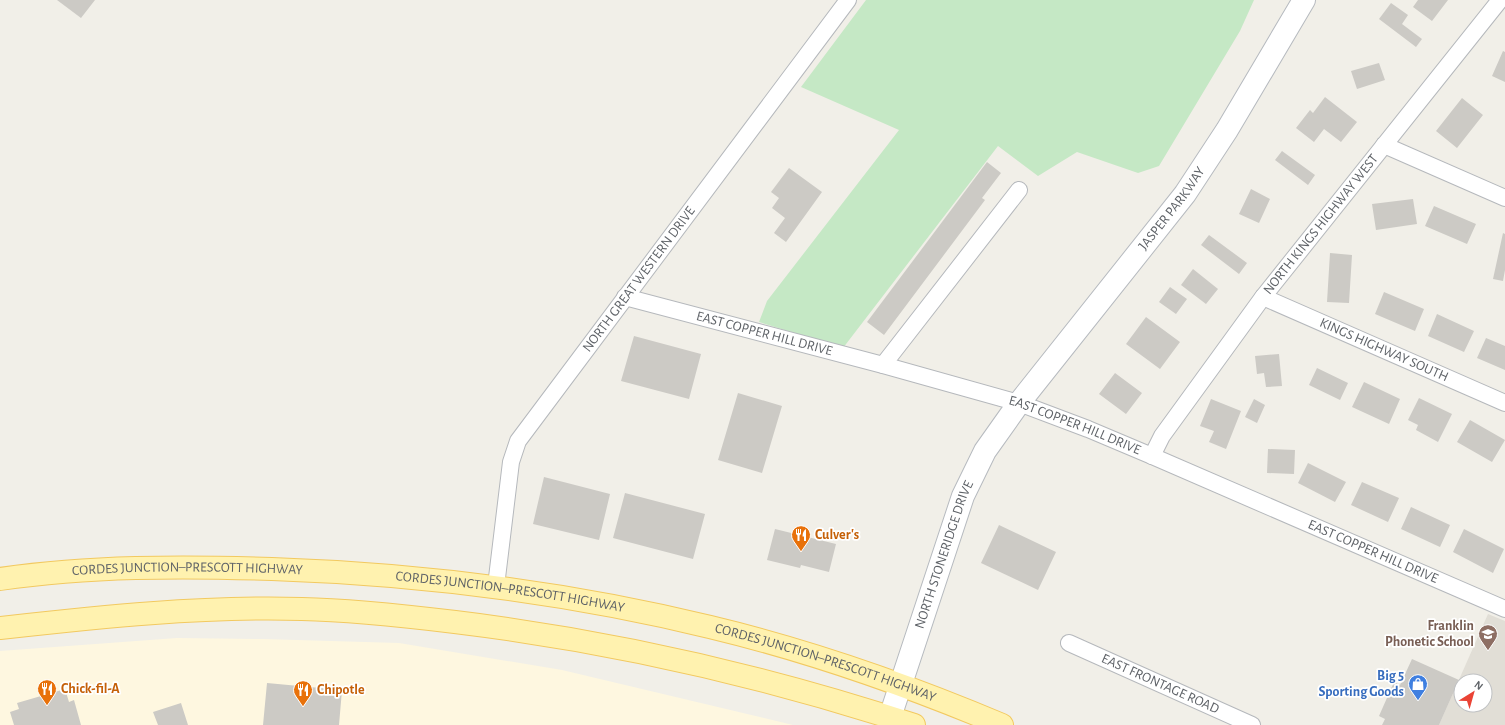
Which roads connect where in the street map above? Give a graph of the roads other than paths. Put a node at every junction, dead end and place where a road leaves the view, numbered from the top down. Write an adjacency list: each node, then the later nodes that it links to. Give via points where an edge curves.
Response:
1 (848, 0): 7 (street, NORTH GREAT WESTERN DRIVE)
2 (1304, 0): 10 (main road, JASPER PARKWAY, via 1227,130 1185,194)
3 (1500, 0): 4 (street, NORTH KINGS HIGHWAY WEST)
4 (1384, 144): 6 (street); 8 (street, NORTH KINGS HIGHWAY WEST)
5 (1019, 190): 9 (street)
6 (1505, 198)
7 (625, 297): 9 (street, EAST COPPER HILL DRIVE); 14 (street, NORTH GREAT WESTERN DRIVE, via 518,441 511,462)
8 (1263, 297): 11 (street, KINGS HIGHWAY SOUTH); 12 (street, NORTH KINGS HIGHWAY WEST, via 1162,436)
9 (883, 365): 10 (street, EAST COPPER HILL DRIVE)
10 (1019, 403): 12 (street, EAST COPPER HILL DRIVE); 18 (main road, NORTH STONERIDGE DRIVE, via 985,451 963,496)
11 (1505, 403)
12 (1152, 456): 15 (street, EAST COPPER HILL DRIVE)
13 (0, 579): 14 (main road, CORDES JUNCTION–PRESCOTT HIGHWAY, via 144,568 230,568 329,571)
14 (496, 586): 18 (main road, CORDES JUNCTION–PRESCOTT HIGHWAY, via 606,604 711,627)
15 (1505, 609)
16 (0, 628): 19 (main road, via 212,610 302,609 404,616 531,631 661,656 762,680)
17 (1069, 644): 22 (street, EAST FRONTAGE ROAD)
18 (900, 684): 19 (main road, NORTH STONERIDGE DRIVE); 21 (main road, CORDES JUNCTION–PRESCOTT HIGHWAY)
19 (890, 717): 20 (main road)
20 (914, 725)
21 (1002, 725)
22 (1252, 725)

